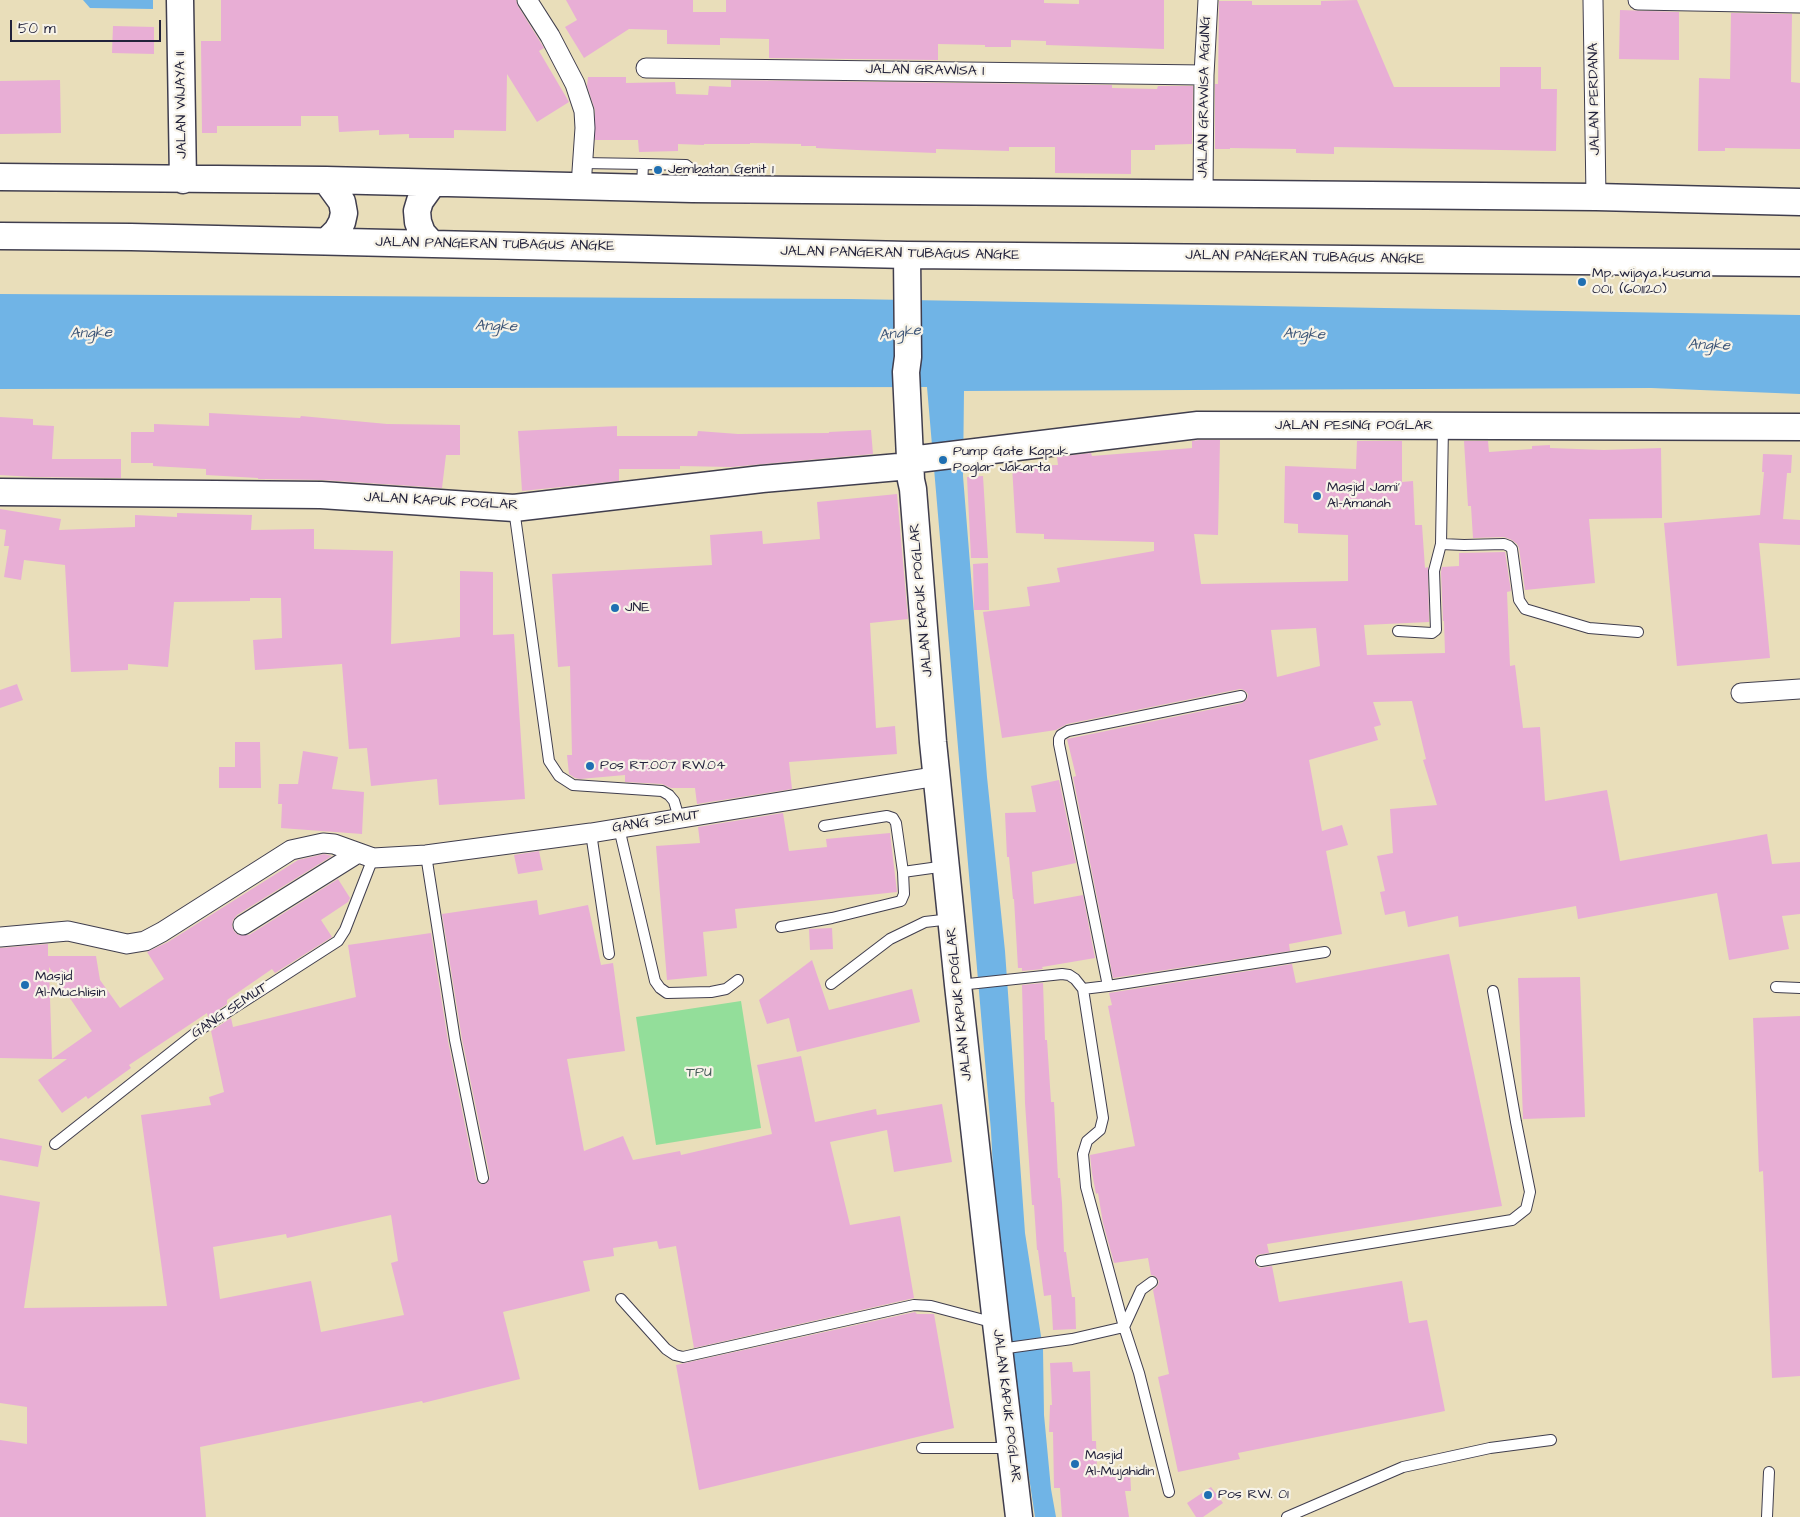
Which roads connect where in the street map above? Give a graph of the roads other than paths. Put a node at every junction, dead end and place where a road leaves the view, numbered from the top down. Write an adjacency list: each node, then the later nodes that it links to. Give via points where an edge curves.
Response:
1 (180, 0): 11 (main road, JALAN WIJAYA II)
2 (527, 0): 9 (street, via 575,84 585,119)
3 (1208, 0): 8 (street, JALAN GRAWISA AGUNG)
4 (1593, 0): 15 (street, JALAN PERDANA)
5 (1638, 0): 6 (street)
6 (1791, 2)
7 (646, 68): 8 (street, JALAN GRAWISA I)
8 (1204, 75): 14 (street, JALAN GRAWISA AGUNG)
9 (582, 175): 13 (main road); 14 (main road, via 642,176 692,189)
10 (0, 177): 11 (main road)
11 (183, 180): 12 (main road)
12 (326, 180): 13 (main road); 18 (main road, via 342,202 344,213 338,231)
13 (433, 183): 19 (main road, via 417,211 422,233)
14 (1203, 194): 15 (main road)
15 (1596, 197): 16 (main road)
16 (1800, 202)
17 (0, 236): 18 (main road, JALAN PANGERAN TUBAGUS ANGKE)
18 (327, 241): 19 (main road, JALAN PANGERAN TUBAGUS ANGKE)
19 (432, 244): 21 (main road, JALAN PANGERAN TUBAGUS ANGKE)
20 (1800, 263): 21 (main road, JALAN PANGERAN TUBAGUS ANGKE)
21 (907, 264): 24 (main road, via 906,372)
22 (1443, 426): 23 (main road, JALAN PESING POGLAR); 24 (main road, JALAN PESING POGLAR, via 1198,425); 27 (lane)
23 (1800, 427)
24 (914, 461): 26 (main road, JALAN KAPUK POGLAR); 33 (main road, JALAN KAPUK POGLAR)
25 (0, 492): 26 (main road, JALAN KAPUK POGLAR, via 322,495)
26 (514, 508): 34 (lane, via 549,761 559,776 573,785 662,791 674,801)
27 (1442, 544): 28 (lane, via 1434,571 1436,630 1432,633); 29 (lane, via 1509,546 1519,600 1525,609 1589,628)
28 (1398, 631)
29 (1638, 632)
30 (1800, 689): 31 (street)
31 (1741, 693)
32 (1241, 696): 51 (lane, via 1061,735 1059,744)
33 (938, 776): 34 (street, GANG SEMUT); 40 (main road, JALAN KAPUK POGLAR)
34 (679, 818): 36 (street, GANG SEMUT)
35 (824, 826): 41 (lane, via 887,816 893,818)
36 (619, 828): 37 (street, GANG SEMUT); 48 (lane, via 654,980 660,988 667,993 711,992 726,989)
37 (591, 833): 38 (street, GANG SEMUT); 47 (lane)
38 (426, 855): 39 (street, GANG SEMUT); 57 (lane, via 455,1040)
39 (366, 856): 43 (street); 45 (street, GANG SEMUT, via 323,843 291,850 145,941 127,944 68,931); 56 (lane, GANG SEMUT, via 345,930 338,941 202,1027)
40 (947, 866): 41 (lane); 42 (main road, JALAN KAPUK POGLAR)
41 (903, 872): 44 (lane, via 904,894 901,901)
42 (951, 919): 49 (lane, via 924,922 890,939); 50 (main road, JALAN KAPUK POGLAR)
43 (243, 925)
44 (781, 927)
45 (0, 937)
46 (1325, 952): 51 (lane)
47 (609, 954)
48 (738, 980)
49 (831, 984)
50 (965, 985): 54 (lane, via 1041,975 1069,975); 61 (main road, JALAN KAPUK POGLAR)
51 (1108, 986): 54 (lane)
52 (1776, 987): 53 (lane)
53 (1800, 988)
54 (1082, 989): 62 (lane, via 1103,1118 1100,1130 1087,1141 1083,1154 1086,1187)
55 (1493, 991): 58 (lane, via 1530,1192 1526,1209 1512,1220)
56 (56, 1144)
57 (483, 1178)
58 (1262, 1261)
59 (1152, 1282): 62 (lane, via 1141,1290)
60 (622, 1298): 61 (lane, via 666,1349 683,1357 914,1305 931,1306)
61 (996, 1323): 63 (main road, JALAN KAPUK POGLAR)
62 (1124, 1327): 63 (lane, via 1072,1340); 68 (lane)
63 (1004, 1348): 66 (main road, JALAN KAPUK POGLAR)
64 (1551, 1440): 70 (lane, via 1490,1448 1403,1467)
65 (922, 1448): 66 (lane)
66 (1011, 1448): 69 (main road, JALAN KAPUK POGLAR)
67 (1769, 1472): 71 (lane)
68 (1169, 1492)
69 (1020, 1517)
70 (1287, 1517)
71 (1767, 1517)

